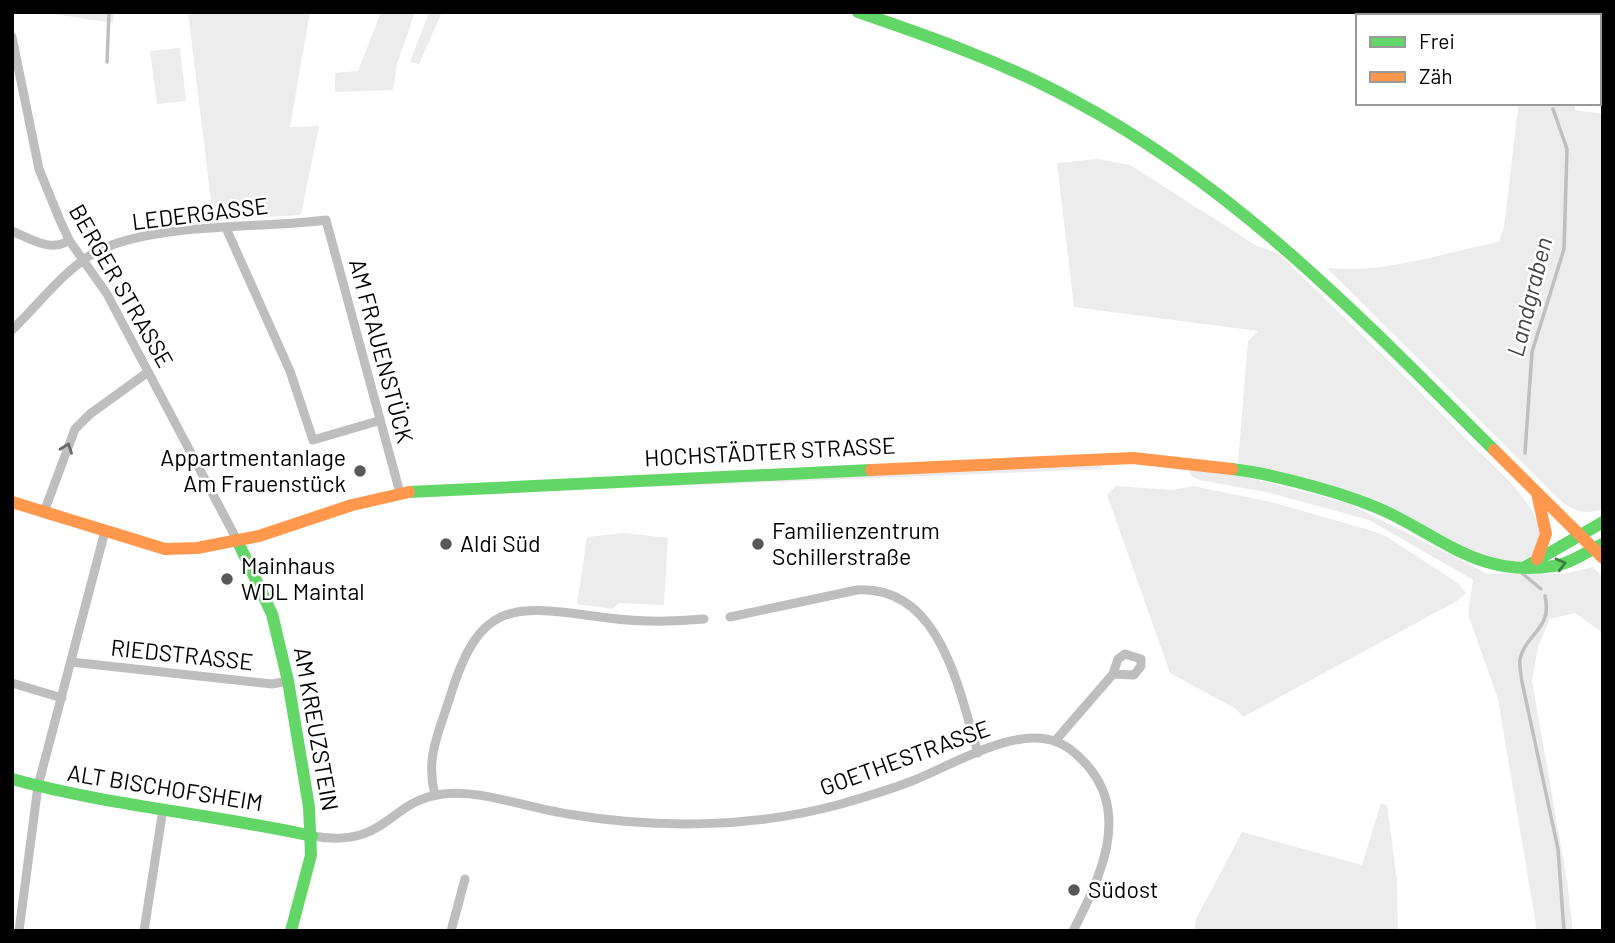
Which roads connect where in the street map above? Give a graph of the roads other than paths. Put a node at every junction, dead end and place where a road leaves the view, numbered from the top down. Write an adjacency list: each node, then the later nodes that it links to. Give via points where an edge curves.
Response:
1 (858, 12): 11 (street, via 1014,71 1075,101 1170,160 1292,252)
2 (12, 37): 6 (street, BERGER STRASSE, via 39,169)
3 (326, 220): 4 (street, LEDERGASSE); 10 (street, AM FRAUENSTÜCK)
4 (226, 228): 7 (street, LEDERGASSE, via 131,240); 10 (street, via 275,334 313,440)
5 (12, 231): 6 (street, via 51,246)
6 (69, 240): 7 (street, BERGER STRASSE)
7 (83, 261): 8 (street, LEDERGASSE); 9 (street, BERGER STRASSE, via 107,294)
8 (12, 330)
9 (148, 372): 14 (street, one-way to 9, via 75,429); 18 (street, BERGER STRASSE)
10 (379, 421): 12 (street, AM FRAUENSTÜCK)
11 (1536, 492): 17 (street); 20 (street, via 1546,534)
12 (400, 493): 18 (street, HOCHSTÄDTER STRASSE); 21 (street, HOCHSTÄDTER STRASSE, via 1144,459 1240,470 1308,485 1383,510 1481,563)
13 (12, 502): 14 (street, HOCHSTÄDTER STRASSE)
14 (44, 512): 16 (street, HOCHSTÄDTER STRASSE)
15 (1603, 522): 17 (street)
16 (105, 531): 18 (street, HOCHSTÄDTER STRASSE, via 165,549); 24 (street)
17 (1579, 535): 19 (street); 20 (street)
18 (237, 540): 26 (street, AM KREUZSTEIN, via 266,596)
19 (1600, 551): 21 (street, HOCHSTÄDTER STRASSE, one-way to 19, via 1556,566)
20 (1537, 560): 21 (street)
21 (1524, 567)
22 (730, 617): 30 (street, via 857,590 894,594 925,620 940,644 956,678)
23 (704, 619): 33 (street, via 629,620 536,608 499,617 476,636 463,655 431,758)
24 (71, 662): 26 (street, RIEDSTRASSE, via 272,684); 28 (street)
25 (1113, 674): 29 (street)
26 (289, 681): 35 (street, AM KREUZSTEIN)
27 (12, 683): 28 (street)
28 (62, 698): 32 (street)
29 (1055, 741): 30 (street, GOETHESTRASSE, via 1014,740); 41 (street, via 1091,769 1104,790 1109,812 1104,860)
30 (978, 753): 33 (street, GOETHESTRASSE, via 838,805 736,822 623,822 473,796)
31 (12, 779): 32 (street, ALT BISCHOFSHEIM)
32 (38, 786): 34 (street, ALT BISCHOFSHEIM); 37 (street)
33 (435, 795): 35 (street, GOETHESTRASSE, via 362,836)
34 (163, 809): 35 (street, ALT BISCHOFSHEIM); 38 (street)
35 (312, 836): 39 (street, AM KREUZSTEIN, via 308,872)
36 (465, 879): 40 (street)
37 (19, 931)
38 (144, 931)
39 (291, 931)
40 (451, 931)
41 (1073, 931)

